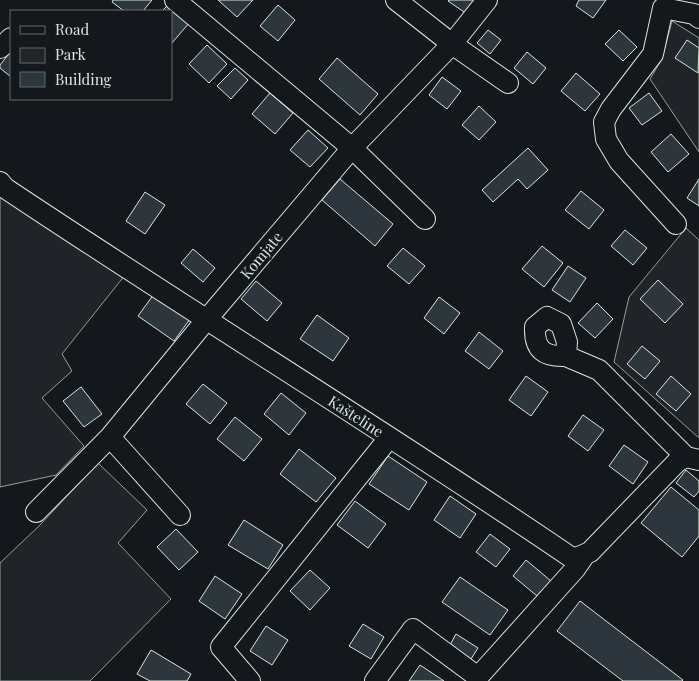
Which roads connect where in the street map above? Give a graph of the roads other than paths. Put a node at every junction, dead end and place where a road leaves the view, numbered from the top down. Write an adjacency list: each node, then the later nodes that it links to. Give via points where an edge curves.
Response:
1 (176, 0): 10 (street)
2 (396, 0): 7 (street)
3 (487, 0): 7 (street, Komjate)
4 (661, 3): 5 (street); 13 (street, via 654,54 604,122 606,138 620,161)
5 (699, 18)
6 (10, 39): 8 (street)
7 (452, 44): 9 (street); 10 (street, Komjate)
8 (0, 48)
9 (508, 83)
10 (352, 148): 12 (street); 14 (street, Komjate)
11 (0, 182): 14 (street, Kašteline, via 108,257)
12 (425, 218)
13 (676, 224)
14 (207, 319): 16 (street, Komjate); 17 (street, Kašteline)
15 (566, 356): 18 (street, via 599,370)
16 (110, 437): 19 (street, Komjate); 20 (street)
17 (389, 438): 21 (street, Kašteline, via 569,556); 23 (street, via 221,648)
18 (693, 459): 21 (street, via 677,462)
19 (36, 512)
20 (180, 515)
21 (584, 556): 22 (street)
22 (476, 679): 24 (street, via 413,629)
23 (250, 681)
24 (375, 681)

